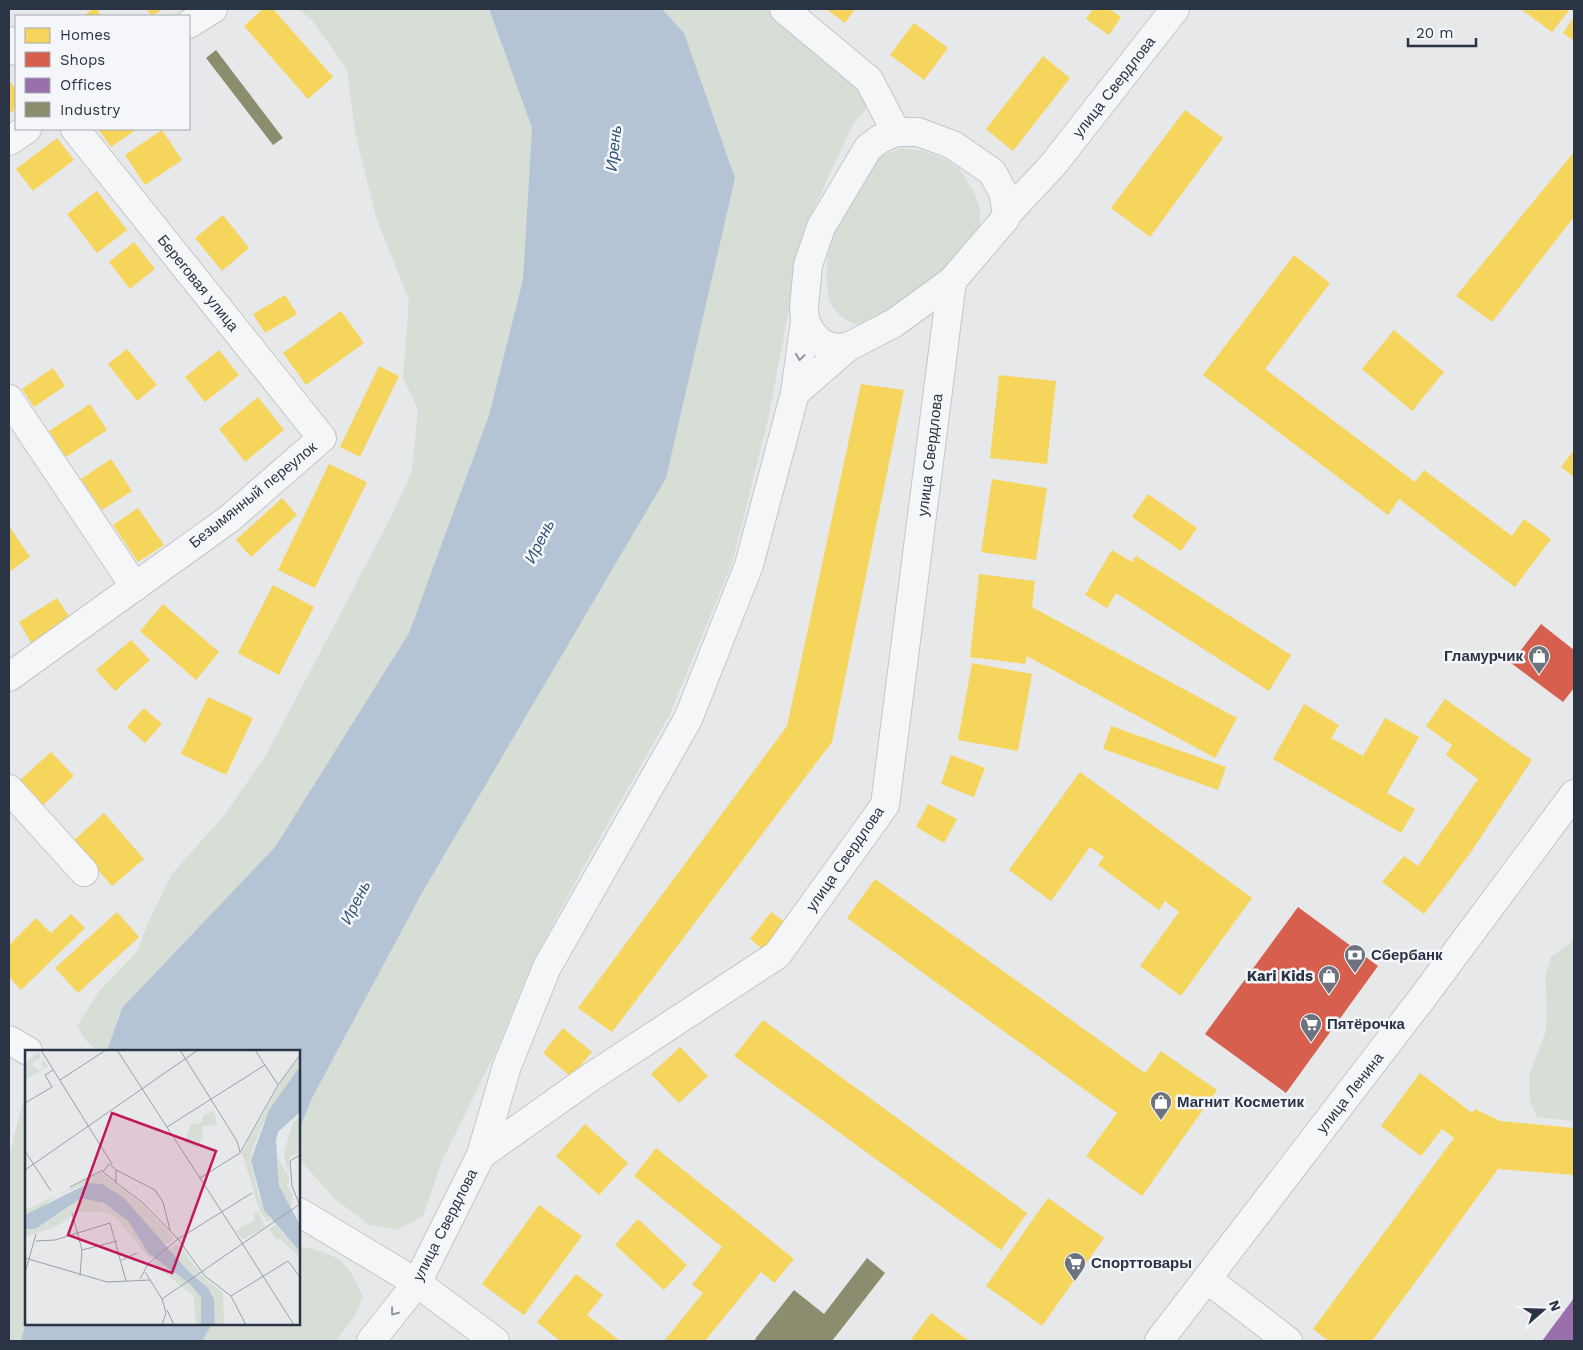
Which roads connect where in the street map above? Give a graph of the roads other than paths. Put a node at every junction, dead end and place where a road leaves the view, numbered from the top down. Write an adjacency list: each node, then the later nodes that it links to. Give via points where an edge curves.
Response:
1 (213, 9): 4 (street)
2 (784, 9): 7 (street, via 869,80)
3 (1175, 9): 9 (street, улица Свердлова)
4 (190, 23)
5 (26, 130): 8 (street)
6 (76, 130): 17 (street, Береговая улица)
7 (896, 132): 10 (street, via 918,132 953,145); 13 (street, улица Свердлова, via 868,148 821,227 808,265)
8 (9, 141)
9 (1052, 166): 10 (street, via 1026,172); 11 (street, улица Свердлова)
10 (992, 172): 11 (street, via 1003,192)
11 (1007, 214): 12 (street, улица Свердлова)
12 (952, 281): 14 (street, улица Свердлова, via 894,323); 25 (street, улица Свердлова, via 885,805 777,955 591,1077)
13 (806, 321): 14 (street, via 821,343 834,348); 15 (street, улица Свердлова, one-way to 15)
14 (848, 348): 15 (street)
15 (795, 393): 25 (street, улица Свердлова, via 749,565 688,719 547,967 507,1066)
16 (9, 399): 18 (street)
17 (322, 438): 18 (street, Безымянный переулок, via 228,519)
18 (134, 587): 19 (street, Безымянный переулок)
19 (9, 676)
20 (9, 789): 22 (street)
21 (1574, 794): 27 (street, улица Ленина)
22 (84, 872)
23 (9, 1040): 24 (street)
24 (26, 1050)
25 (481, 1155): 28 (street, улица Свердлова)
26 (300, 1213): 28 (street)
27 (1207, 1279): 31 (street, улица Ленина); 32 (street)
28 (417, 1283): 29 (street, улица Свердлова, one-way to 29); 30 (street)
29 (371, 1341)
30 (495, 1341)
31 (1159, 1341)
32 (1288, 1341)

